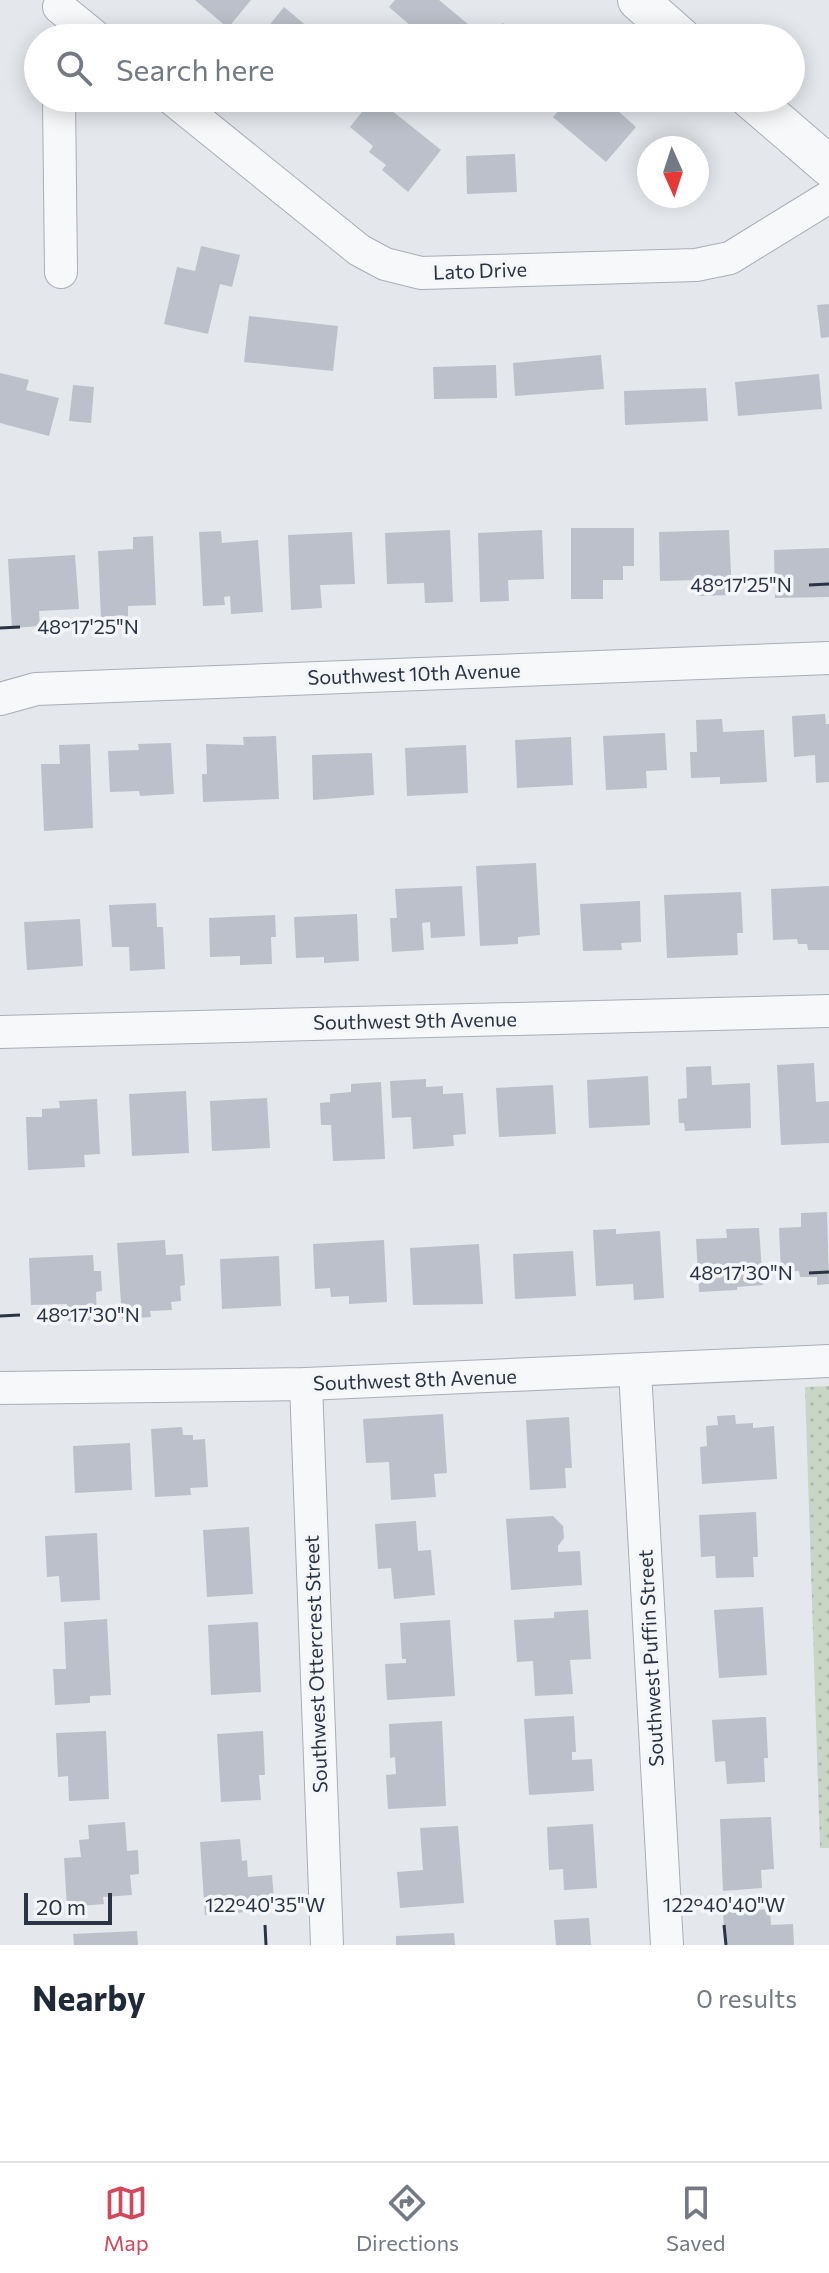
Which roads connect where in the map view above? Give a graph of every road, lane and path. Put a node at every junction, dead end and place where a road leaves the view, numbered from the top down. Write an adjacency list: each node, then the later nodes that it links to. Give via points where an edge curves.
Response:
1 (638, 0): 2 (street)
2 (665, 24)
3 (59, 112): 8 (street)
4 (188, 112): 7 (street, Lato Drive, via 359,250 385,264 421,273 696,265 730,258)
5 (766, 112): 6 (street)
6 (829, 166)
7 (829, 197)
8 (61, 272)
9 (829, 658): 10 (street, Southwest 10th Avenue, via 36,689)
10 (0, 699)
11 (829, 1011): 12 (street, Southwest 9th Avenue)
12 (0, 1032)
13 (829, 1361): 14 (street, Southwest 8th Avenue)
14 (635, 1371): 15 (street, Southwest 8th Avenue); 18 (street, Southwest Puffin Street)
15 (306, 1384): 16 (street, Southwest 8th Avenue); 17 (street, Southwest Ottercrest Street)
16 (0, 1388)
17 (327, 1945)
18 (667, 1945)

